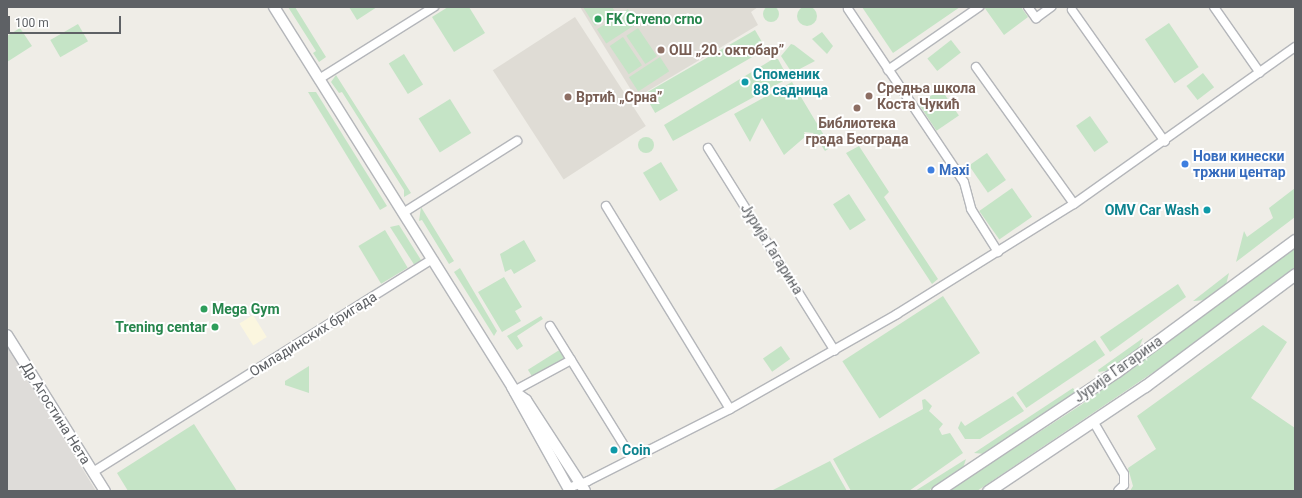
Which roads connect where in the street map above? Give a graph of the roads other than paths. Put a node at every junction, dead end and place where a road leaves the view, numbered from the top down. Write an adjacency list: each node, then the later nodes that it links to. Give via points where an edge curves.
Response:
1 (274, 7): 13 (street)
2 (434, 7): 13 (street)
3 (979, 7): 11 (street)
4 (1028, 7): 5 (street, via 1036,18)
5 (1051, 7)
6 (1214, 7): 12 (street)
7 (848, 9): 11 (street)
8 (1072, 10): 15 (street)
9 (1295, 47): 12 (street)
10 (976, 67): 17 (street)
11 (888, 70): 21 (street, via 964,182 970,209)
12 (1260, 73): 15 (street)
13 (319, 79): 19 (street)
14 (517, 141): 19 (street)
15 (1165, 142): 17 (street)
16 (708, 148): 26 (street, Јурија Гагарина)
17 (1074, 204): 21 (street)
18 (606, 206): 30 (street)
19 (403, 213): 22 (street)
20 (1295, 240): 37 (main road, Јурија Гагарина, via 1117,371)
21 (998, 252): 26 (street)
22 (432, 259): 28 (street); 29 (street, Омладинских бригада)
23 (1295, 274): 31 (main road, Јурија Гагарина)
24 (550, 326): 27 (street)
25 (7, 335): 33 (street, Др Агостина Нета)
26 (835, 351): 30 (street)
27 (571, 360): 28 (street); 32 (street)
28 (514, 391): 34 (street, via 526,400); 35 (street)
29 (194, 408): 33 (street, Др Агостина Нета)
30 (730, 409): 34 (street)
31 (1093, 421): 38 (main road, Јурија Гагарина); 39 (street, via 1124,474 1124,485)
32 (627, 450)
33 (92, 472): 36 (street, Др Агостина Нета)
34 (583, 487): 35 (street)
35 (569, 489)
36 (105, 491)
37 (937, 491)
38 (988, 491)
39 (1118, 491)

